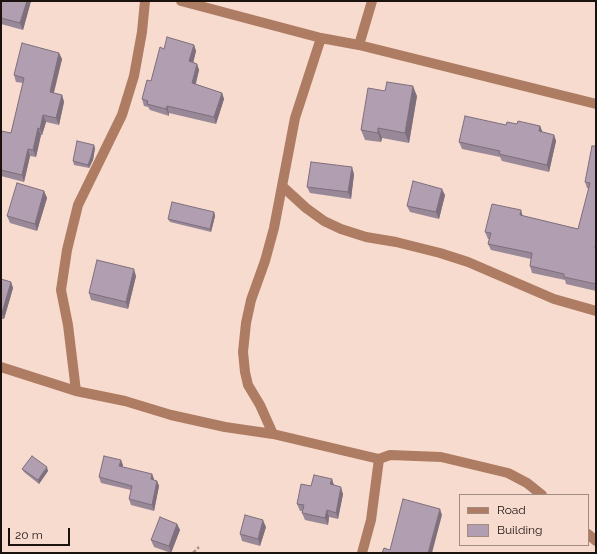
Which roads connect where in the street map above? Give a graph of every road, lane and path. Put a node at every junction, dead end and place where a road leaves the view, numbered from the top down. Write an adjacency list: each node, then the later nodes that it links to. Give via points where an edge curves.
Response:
1 (145, 1): 10 (street, via 134,76 122,115 78,204 67,250 61,290)
2 (180, 1): 4 (street)
3 (372, 1): 5 (street)
4 (321, 38): 5 (street); 7 (street, via 295,118)
5 (359, 45): 6 (street)
6 (596, 104)
7 (282, 186): 8 (street, via 306,208 341,229 468,262 554,299); 11 (street, via 265,261 251,300 243,352 244,372 248,385)
8 (596, 311)
9 (1, 367): 10 (street)
10 (76, 391): 11 (street, via 225,427)
11 (273, 434): 12 (street)
12 (379, 459): 13 (street, via 390,455 441,457 508,473); 16 (street, via 371,520)
13 (541, 494)
14 (198, 547): 15 (path)
15 (193, 553)
16 (362, 553)

